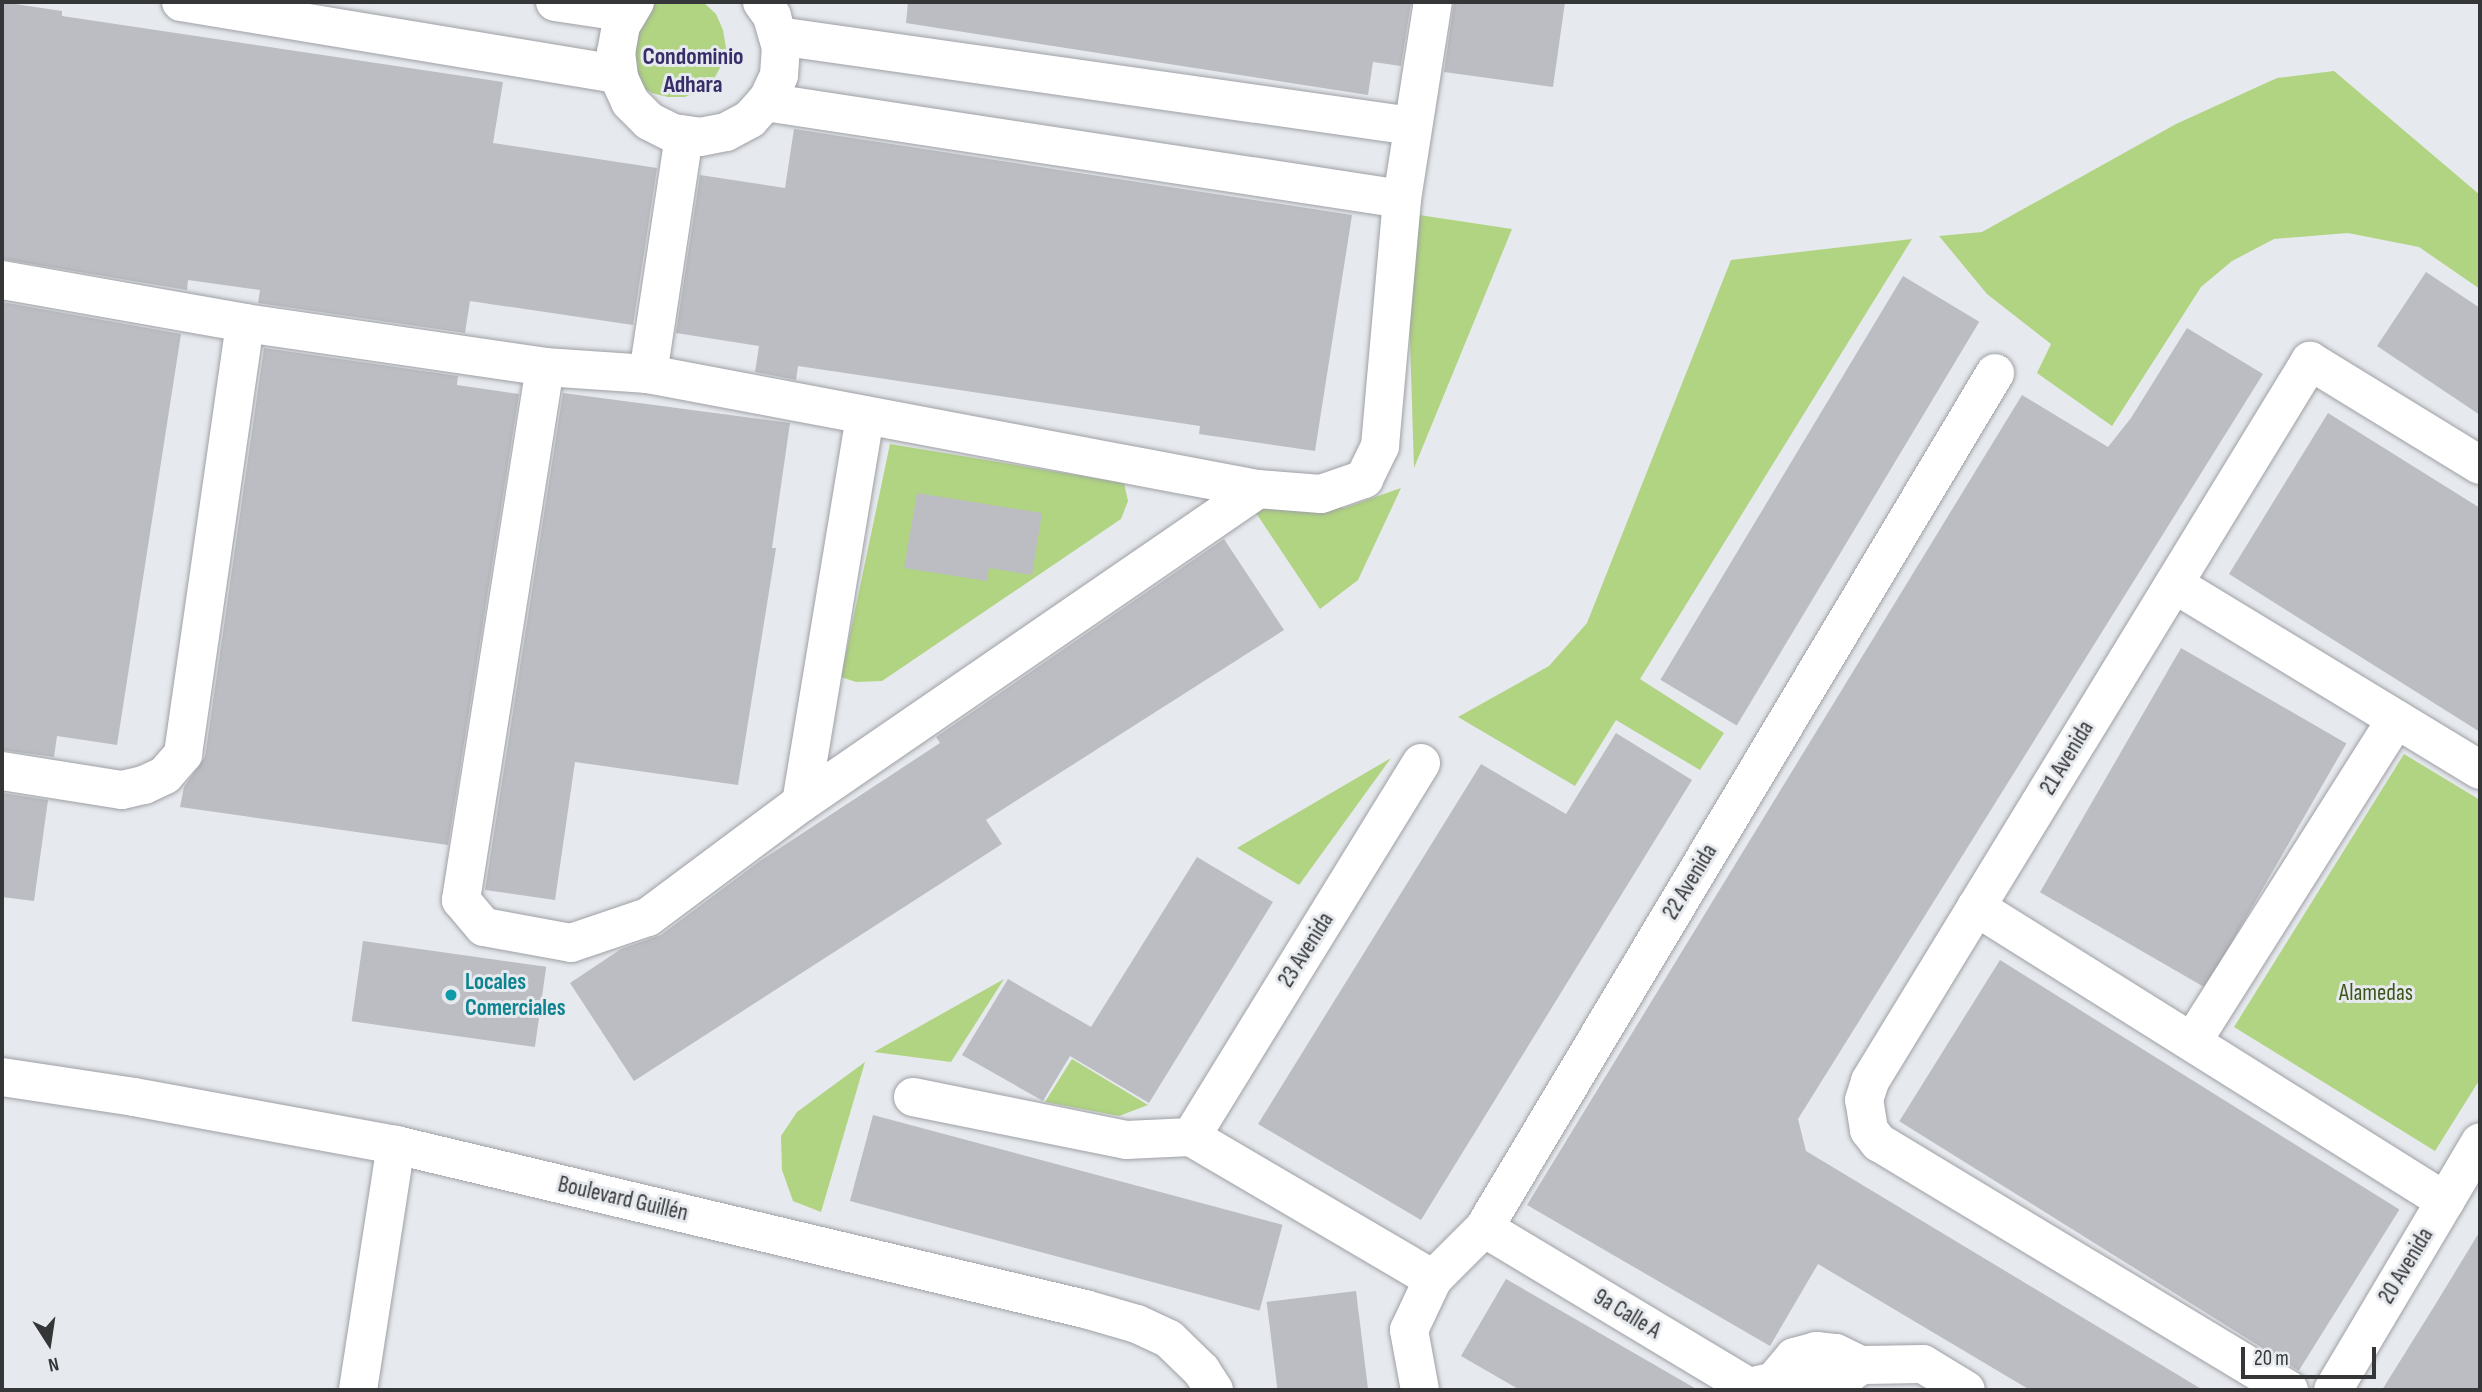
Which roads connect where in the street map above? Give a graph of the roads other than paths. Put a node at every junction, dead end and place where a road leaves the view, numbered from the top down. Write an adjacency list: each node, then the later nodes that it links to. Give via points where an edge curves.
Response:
1 (181, 2): 6 (street)
2 (555, 2): 4 (street)
3 (1433, 2): 8 (street)
4 (631, 8): 6 (street, via 621,25)
5 (770, 19): 7 (street, via 781,48 779,75); 8 (street)
6 (618, 74): 9 (street, via 630,102 649,121)
7 (765, 102): 9 (street, via 750,119 726,132); 10 (street)
8 (1412, 126): 10 (street)
9 (684, 135): 15 (street)
10 (1402, 199): 18 (street, via 1380,446 1364,479 1321,494)
11 (2, 280): 12 (street)
12 (245, 323): 13 (street); 23 (street, via 183,754 166,775 122,790)
13 (545, 367): 15 (street); 24 (street, via 461,901 484,927 571,943 648,917)
14 (1994, 373): 33 (street, 22 Avenida)
15 (648, 374): 16 (street)
16 (865, 415): 18 (street); 24 (street)
17 (2480, 465): 19 (street, 21 Avenida, via 2310,361)
18 (1258, 489): 24 (street)
19 (2174, 584): 20 (street); 25 (street, 21 Avenida)
20 (2396, 719): 22 (street); 26 (street)
21 (1421, 763): 29 (street, 23 Avenida)
22 (2480, 770)
23 (2, 771)
24 (802, 803)
25 (1976, 907): 26 (street); 40 (street, 21 Avenida, via 1870,1081 1864,1100 1870,1130 1896,1154)
26 (2192, 1042): 32 (street)
27 (2, 1077): 31 (street, Boulevard Guillén)
28 (913, 1097): 29 (street, via 1126,1140)
29 (1191, 1137): 34 (street)
30 (2480, 1142): 32 (street, 20 Avenida)
31 (397, 1145): 36 (street); 37 (street, Boulevard Guillén, via 1137,1324 1183,1350)
32 (2445, 1201): 41 (street, 20 Avenida)
33 (1484, 1228): 34 (street, 22 Avenida); 35 (street, 9a Calle A)
34 (1433, 1279): 38 (street, 22 Avenida, via 1409,1330)
35 (1775, 1388): 39 (street, 9a Calle A, via 1786,1365 1806,1352 1836,1353 1861,1365 1923,1364)
36 (358, 1390)
37 (1214, 1390)
38 (1420, 1390)
39 (1966, 1390)
40 (2289, 1390)
41 (2333, 1390)

